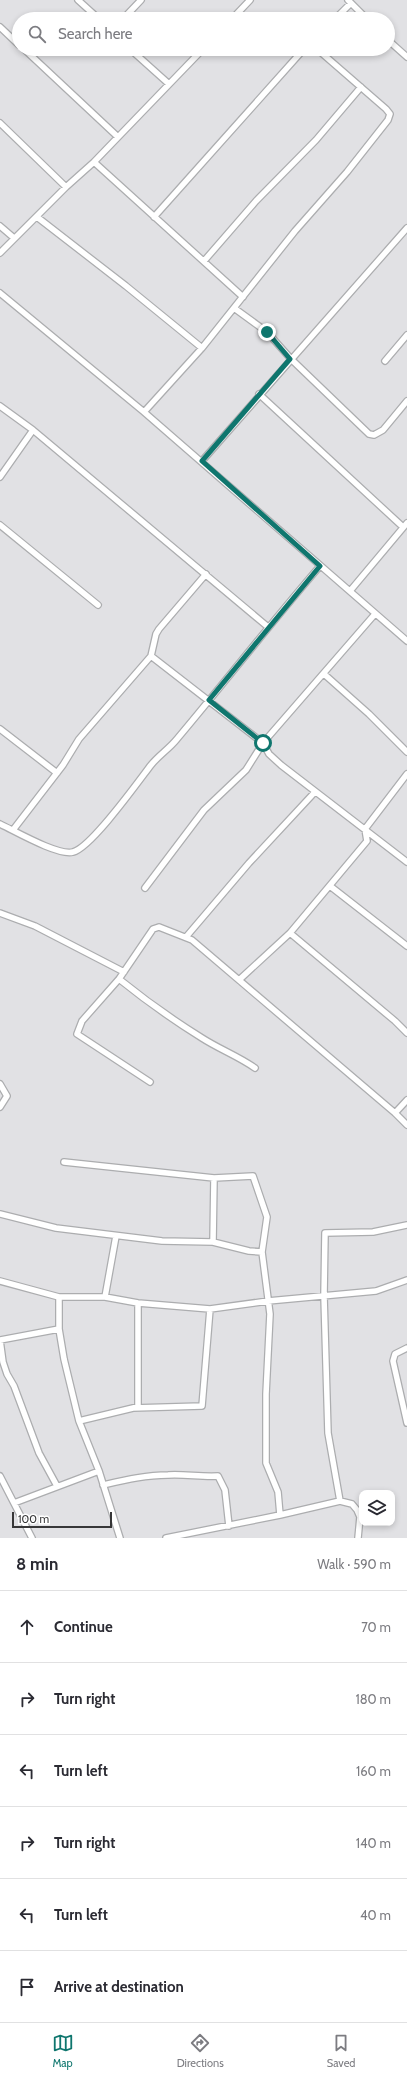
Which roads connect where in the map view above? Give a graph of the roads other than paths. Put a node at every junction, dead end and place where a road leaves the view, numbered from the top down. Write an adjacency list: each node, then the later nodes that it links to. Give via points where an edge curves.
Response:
1 (78, 0): 5 (street)
2 (141, 0): 6 (street)
3 (250, 0): 7 (street)
4 (349, 2): 8 (street); 9 (street)
5 (91, 12)
6 (130, 12)
7 (239, 12)
8 (340, 12)
9 (360, 12)
10 (0, 27): 11 (street)
11 (12, 38)
12 (395, 46): 18 (street)
13 (31, 56): 22 (street)
14 (138, 56): 19 (street)
15 (196, 56): 19 (street)
16 (298, 56): 26 (street)
17 (325, 56): 20 (street)
18 (407, 57)
19 (169, 84): 22 (street)
20 (361, 87): 31 (street, via 316,140 256,201); 33 (street, via 388,111 390,117)
21 (0, 123): 24 (street)
22 (118, 137): 23 (street)
23 (94, 162): 24 (street); 26 (street)
24 (66, 187): 25 (street)
25 (37, 217): 29 (street); 36 (street)
26 (154, 217): 31 (street)
27 (0, 226): 29 (street)
28 (407, 228): 37 (street)
29 (14, 238): 30 (street)
30 (0, 253)
31 (204, 261): 33 (street)
32 (0, 293): 42 (street)
33 (243, 297): 34 (street)
34 (234, 308): 36 (street); 37 (street, via 267,332)
35 (407, 335): 38 (street)
36 (202, 348): 42 (street)
37 (290, 359): 39 (street); 40 (street, via 369,434 374,435 383,430)
38 (385, 361)
39 (259, 394): 44 (street); 47 (street)
40 (407, 401)
41 (0, 406): 43 (street)
42 (144, 412): 44 (street)
43 (33, 430): 45 (street); 49 (street)
44 (202, 461): 48 (street)
45 (0, 478)
46 (0, 525): 51 (street)
47 (405, 525): 50 (street)
48 (320, 566): 50 (street); 53 (street)
49 (206, 574): 53 (street); 55 (street, via 156,634)
50 (350, 591): 52 (street)
51 (98, 605)
52 (376, 614): 54 (street); 56 (street)
53 (268, 627): 57 (street)
54 (407, 640)
55 (151, 656): 57 (street); 61 (street, via 79,739)
56 (324, 674): 59 (street); 60 (street)
57 (209, 700): 59 (street); 66 (street, via 79,850 73,853 59,850)
58 (0, 730): 61 (street)
59 (263, 743): 63 (street, via 269,754); 69 (street, via 246,770 204,810)
60 (407, 752)
61 (57, 772): 66 (street)
62 (407, 774): 65 (street)
63 (314, 793): 65 (street); 72 (street, via 249,863)
64 (0, 824): 66 (street)
65 (365, 829): 67 (street); 68 (street, via 368,841)
66 (13, 830)
67 (407, 862)
68 (330, 886): 71 (street); 73 (street)
69 (145, 888)
70 (0, 913): 74 (street, via 35,926)
71 (290, 934): 76 (street); 77 (street)
72 (186, 937): 74 (street, via 158,927 153,929); 76 (street)
73 (407, 946)
74 (124, 972): 75 (street)
75 (119, 979): 78 (street, via 163,1012); 79 (street, via 82,1021 77,1034)
76 (239, 980): 83 (street)
77 (407, 1033)
78 (255, 1068)
79 (150, 1082)
80 (0, 1084): 82 (street, via 7,1096)
81 (407, 1100): 83 (street)
82 (0, 1107)
83 (395, 1113): 84 (street)
84 (407, 1125)
85 (64, 1162): 86 (street)
86 (214, 1178): 90 (street); 91 (street, via 253,1176 268,1217)
87 (0, 1214): 89 (street, via 56,1228)
88 (407, 1225): 95 (street, via 373,1232 325,1233)
89 (116, 1236): 90 (street); 94 (street)
90 (213, 1242): 91 (street)
91 (262, 1252): 97 (street)
92 (407, 1280): 95 (street, via 376,1291)
93 (0, 1281): 96 (street)
94 (105, 1296): 96 (street); 98 (street)
95 (324, 1296): 97 (street); 109 (street, via 328,1433)
96 (59, 1297): 100 (street)
97 (268, 1301): 99 (street); 111 (street, via 270,1314 266,1464 278,1492)
98 (138, 1303): 99 (street); 102 (street, via 138,1406)
99 (210, 1309): 102 (street, via 202,1406)
100 (59, 1329): 103 (street); 108 (street, via 0,1340 7,1374 39,1453)
101 (407, 1348): 104 (street, via 395,1354 393,1361)
102 (133, 1408): 103 (street)
103 (79, 1421): 105 (street)
104 (407, 1423)
105 (99, 1471): 107 (street); 108 (street)
106 (0, 1476): 110 (street)
107 (103, 1485): 112 (street, via 142,1476 218,1476 225,1490); 114 (street)
108 (57, 1486): 110 (street)
109 (340, 1501): 111 (street); 116 (street, via 352,1504 357,1510 360,1517)
110 (14, 1504): 113 (street)
111 (280, 1515): 112 (street)
112 (229, 1526): 115 (street)
113 (32, 1538)
114 (120, 1538)
115 (166, 1538)
116 (358, 1538)

